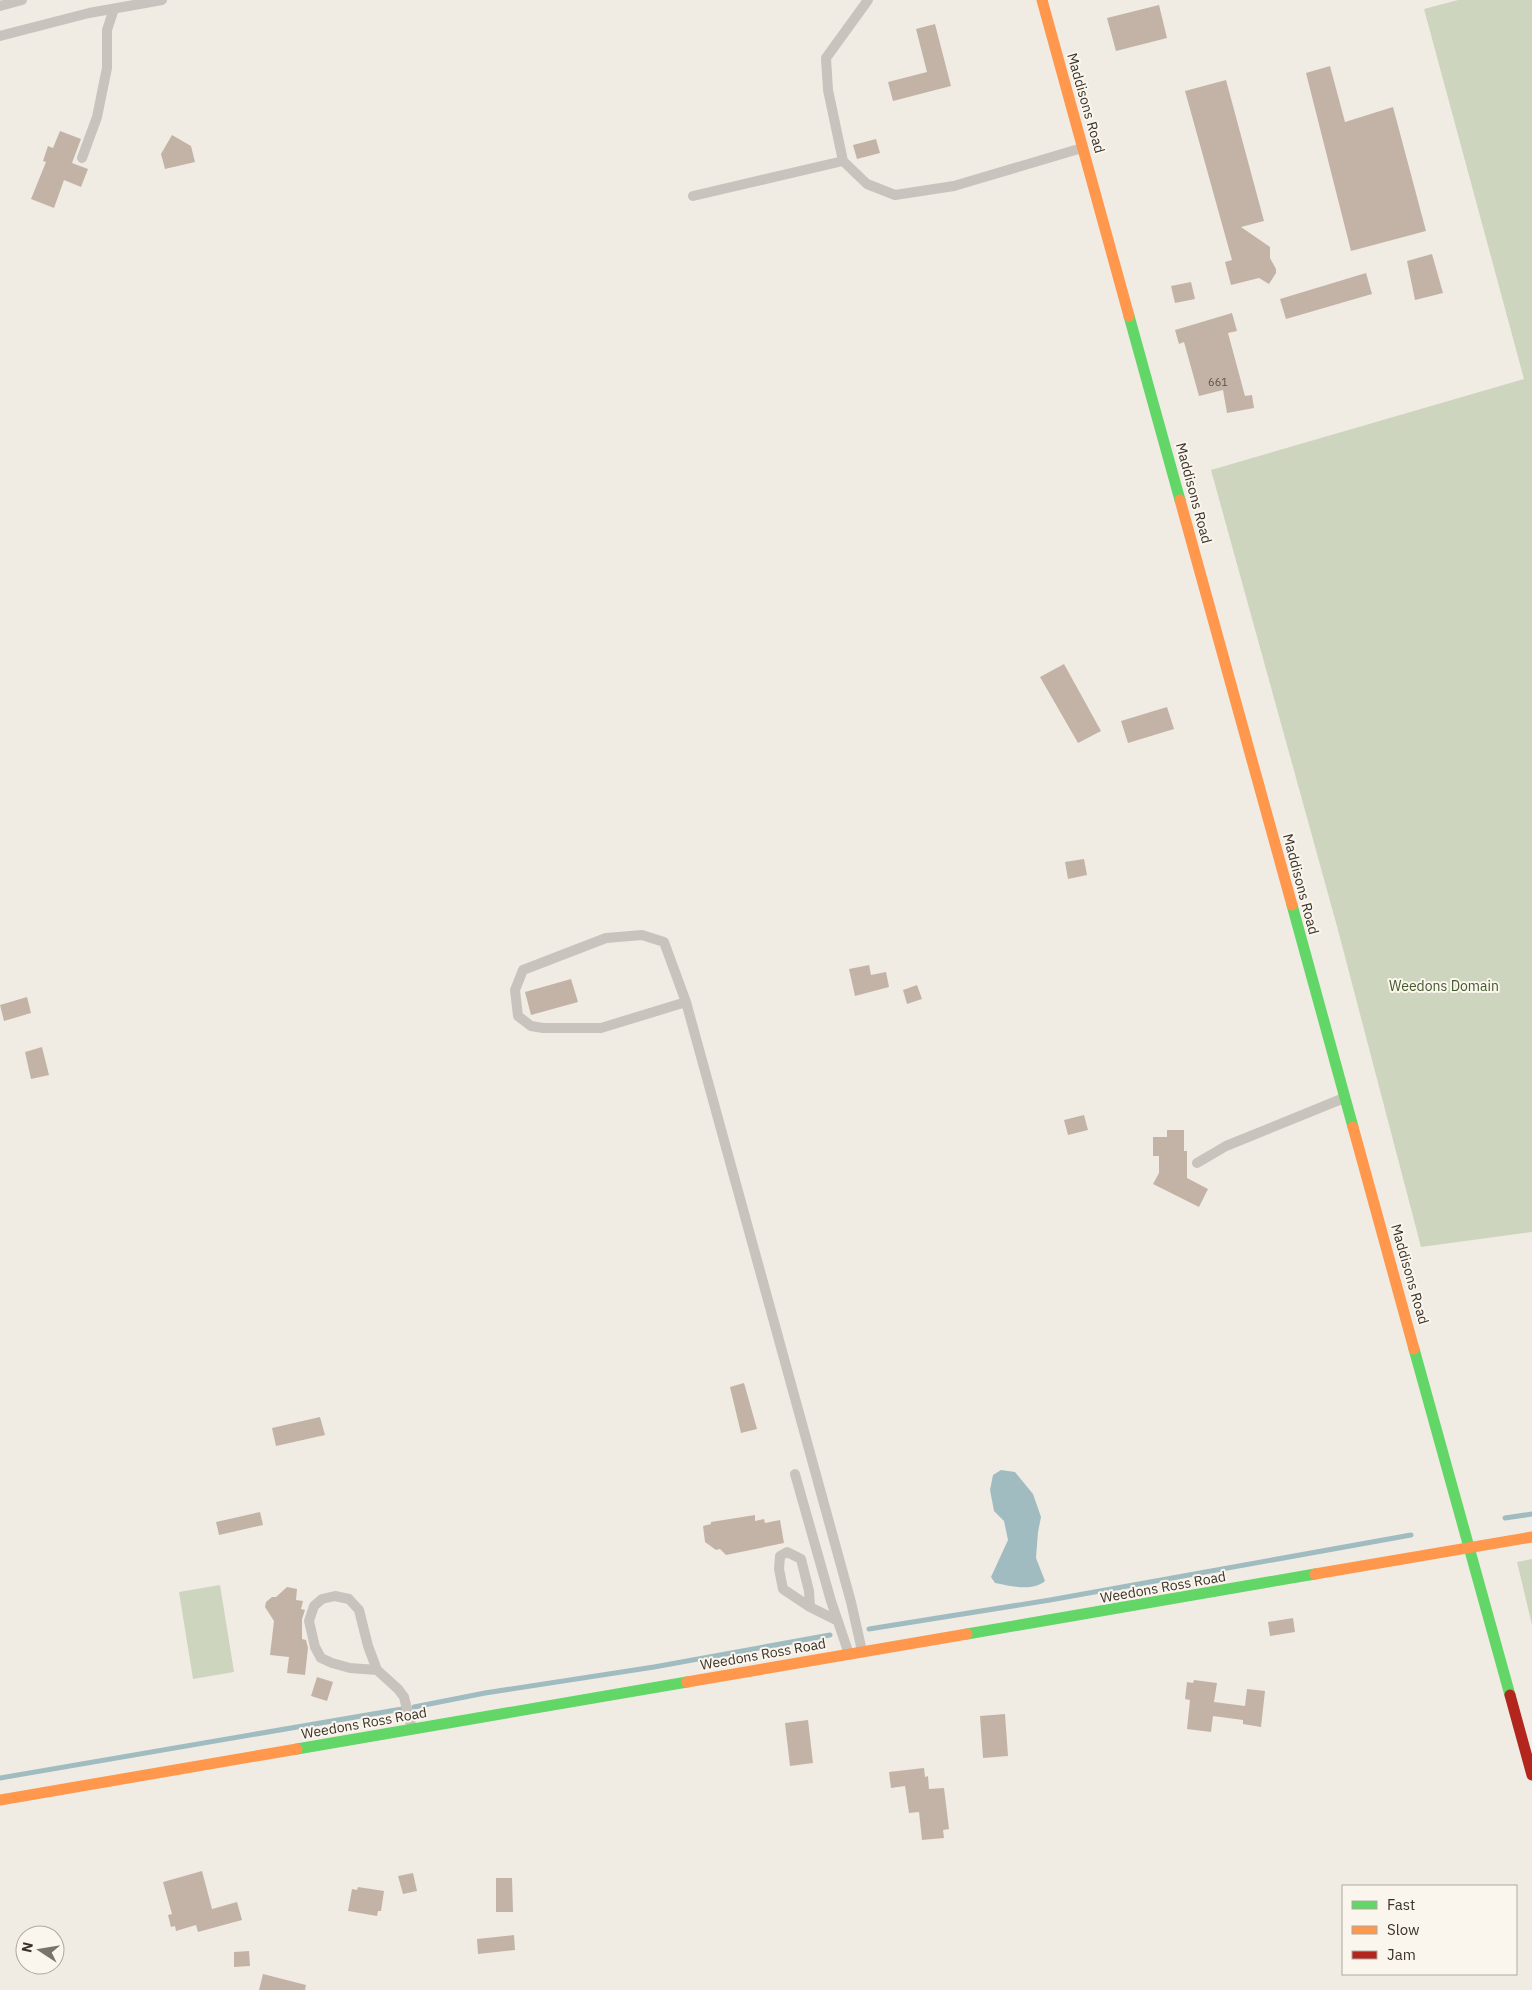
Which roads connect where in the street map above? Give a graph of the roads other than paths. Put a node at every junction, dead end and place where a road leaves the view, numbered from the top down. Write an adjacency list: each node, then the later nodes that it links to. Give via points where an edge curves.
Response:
1 (22, 0): 5 (lane)
2 (162, 0): 6 (lane)
3 (868, 0): 10 (lane, via 826,58 828,90)
4 (1042, 0): 8 (street, Maddisons Road)
5 (0, 6)
6 (114, 8): 7 (lane); 9 (lane, via 107,30 106,76 97,118)
7 (0, 36)
8 (1083, 147): 10 (lane, via 954,186 895,195 867,184); 13 (street, Maddisons Road)
9 (82, 158)
10 (843, 161): 11 (lane)
11 (693, 196)
12 (686, 1002): 12 (lane, via 664,942 642,935 606,938 523,970 515,990 518,1016 531,1026 543,1028 601,1028); 20 (lane)
13 (1345, 1098): 14 (lane, via 1226,1146); 17 (street, Maddisons Road)
14 (1197, 1163)
15 (795, 1474): 19 (lane)
16 (1532, 1537): 17 (street, Weedons Ross Road)
17 (1470, 1548): 20 (street, Weedons Ross Road); 24 (street, Maddisons Road)
18 (810, 1607): 18 (lane, via 783,1589 780,1556 787,1552 801,1559); 19 (lane)
19 (838, 1622): 21 (lane)
20 (862, 1652): 21 (street, Weedons Ross Road)
21 (849, 1655): 23 (street, Weedons Ross Road)
22 (377, 1670): 22 (lane, via 359,1610 349,1599 335,1596 322,1599 314,1606 308,1621 321,1658 350,1668); 23 (lane, via 404,1698)
23 (412, 1730): 25 (street, Weedons Ross Road)
24 (1532, 1775)
25 (0, 1800)

